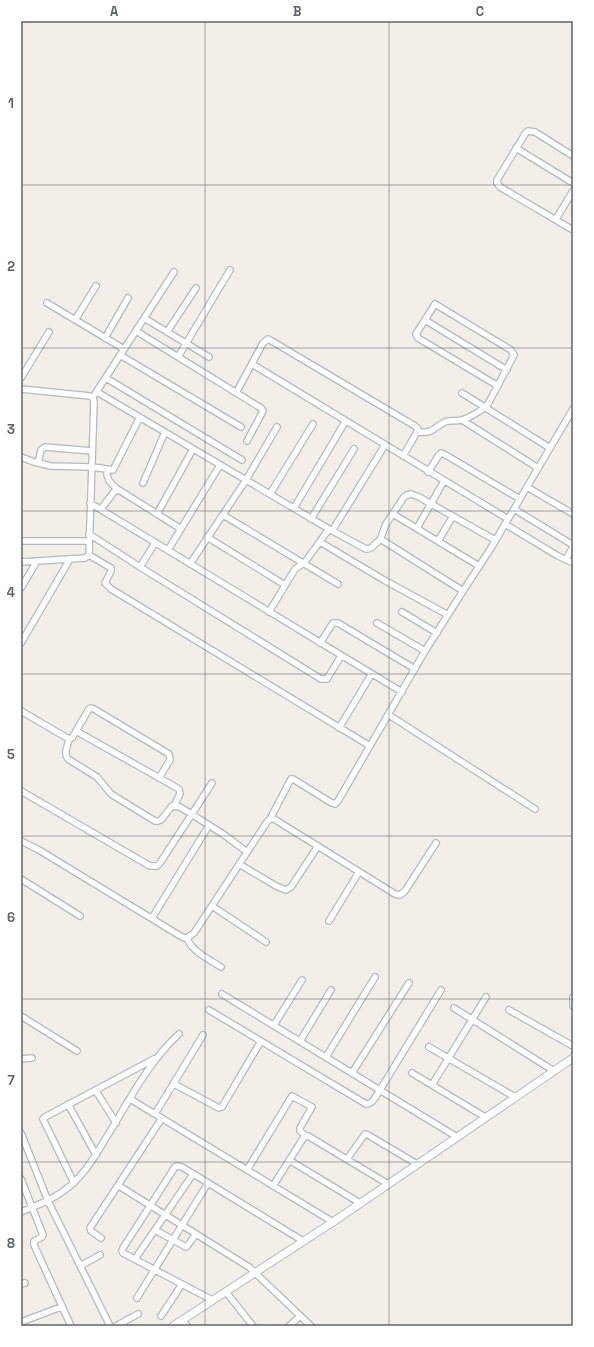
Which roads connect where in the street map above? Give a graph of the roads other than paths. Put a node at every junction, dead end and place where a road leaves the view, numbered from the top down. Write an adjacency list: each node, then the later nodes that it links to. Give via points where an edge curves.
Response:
1 (516, 148): 2 (street, via 530,130); 3 (street); 5 (street, via 497,183)
2 (573, 156)
3 (573, 183)
4 (573, 191): 5 (street)
5 (556, 219): 6 (street)
6 (573, 230)
7 (230, 270): 20 (street)
8 (174, 272): 13 (street)
9 (96, 286): 14 (street)
10 (196, 288): 18 (street)
11 (128, 298): 19 (street)
12 (47, 303): 14 (street)
13 (144, 318): 16 (street); 18 (street)
14 (75, 320): 19 (street)
15 (425, 320): 26 (street); 26 (street, via 433,305 437,304 511,350 514,355); 29 (street, via 416,334 418,338)
16 (136, 331): 21 (street); 23 (street)
17 (49, 332): 27 (street)
18 (167, 332): 20 (street)
19 (105, 338): 21 (street)
20 (186, 344): 23 (street); 24 (street)
21 (124, 349): 22 (street)
22 (120, 355): 28 (street); 41 (street)
23 (178, 357): 32 (street)
24 (209, 357)
25 (252, 364): 32 (street); 39 (street); 44 (street, via 265,341 270,340 415,426)
26 (507, 370): 29 (street)
27 (21, 378)
28 (106, 378): 31 (street); 53 (street)
29 (498, 386): 35 (street)
30 (21, 389): 34 (street)
31 (97, 392): 34 (street); 37 (street)
32 (236, 393): 45 (street, via 263,410)
33 (462, 393): 35 (street)
34 (93, 398): 50 (street)
35 (485, 407): 38 (street); 48 (street)
36 (573, 408): 48 (street)
37 (140, 417): 43 (street); 58 (street, via 115,469)
38 (462, 420): 44 (street, via 443,422 427,433); 57 (street)
39 (345, 422): 46 (street); 69 (street)
40 (313, 424): 65 (street)
41 (241, 427)
42 (277, 427): 60 (street)
43 (165, 432): 47 (street); 62 (street)
44 (418, 432): 51 (street)
45 (246, 441)
46 (385, 446): 51 (street); 81 (street)
47 (193, 448): 55 (street); 72 (street)
48 (550, 448): 57 (street)
49 (354, 449): 77 (street)
50 (92, 451): 54 (street, via 45,447 41,450); 56 (street)
51 (403, 456): 59 (street)
52 (21, 457): 54 (street)
53 (242, 460)
54 (38, 463): 56 (street, via 51,466)
55 (220, 465): 60 (street); 80 (street)
56 (92, 467): 58 (street); 67 (street)
57 (538, 468): 63 (street)
58 (107, 470): 64 (street, via 106,477)
59 (428, 472): 61 (street); 66 (street, via 439,455 444,454)
60 (246, 480): 65 (street); 75 (street)
61 (444, 481): 68 (street); 78 (street)
62 (143, 483)
63 (527, 487): 66 (street); 74 (street)
64 (118, 490): 71 (street); 72 (street)
65 (270, 494): 69 (street)
66 (520, 499): 70 (street)
67 (90, 503): 71 (street); 82 (street)
68 (431, 503): 73 (street, via 411,494 407,495); 76 (street); 79 (street)
69 (294, 508): 77 (street)
70 (514, 509): 78 (street); 91 (street)
71 (101, 510): 90 (street)
72 (157, 514): 80 (street)
73 (393, 514): 79 (street); 84 (street)
74 (573, 514)
75 (223, 515): 83 (street); 98 (street)
76 (453, 516): 85 (street); 87 (street)
77 (311, 519): 81 (street)
78 (506, 522): 85 (street); 95 (street)
79 (417, 528): 87 (street)
80 (181, 529): 92 (street)
81 (331, 530): 84 (street, via 366,549 372,548); 89 (street)
82 (89, 534): 88 (street); 102 (street)
83 (207, 537): 100 (street); 104 (street)
84 (380, 540): 106 (street)
85 (495, 540): 101 (street)
86 (21, 541): 88 (street)
87 (438, 541): 101 (street)
88 (89, 542): 93 (street)
89 (320, 542): 98 (street); 109 (street)
90 (155, 543): 92 (street); 102 (street)
91 (573, 546): 95 (street)
92 (168, 550): 100 (street)
93 (89, 555): 94 (street, via 85,558); 121 (street, via 111,568 105,583 110,589)
94 (70, 559): 96 (street); 112 (street)
95 (566, 559): 99 (street)
96 (37, 561): 97 (street); 105 (street)
97 (21, 562)
98 (303, 563): 103 (street); 104 (street, via 295,569)
99 (573, 563)
100 (190, 564): 107 (street)
101 (479, 566): 106 (street)
102 (140, 567): 115 (street, via 321,679 327,679)
103 (338, 584)
104 (285, 585): 107 (street)
105 (21, 588)
106 (463, 591): 109 (street)
107 (269, 612): 113 (street)
108 (402, 612): 111 (street)
109 (448, 615): 111 (street)
110 (377, 623): 114 (street)
111 (437, 632): 114 (street)
112 (21, 643)
113 (320, 643): 115 (street); 116 (street, via 333,623 338,623)
114 (426, 651): 116 (street)
115 (341, 656): 117 (street)
116 (415, 669): 118 (street)
117 (371, 675): 118 (street); 121 (street)
118 (402, 692): 120 (street)
119 (21, 711): 123 (street)
120 (389, 715): 124 (street); 129 (street)
121 (339, 728): 124 (street)
122 (76, 731): 123 (street); 125 (street); 125 (street, via 89,709 94,709 169,754 170,760)
123 (70, 739): 128 (street, via 65,751 68,759 97,777 111,794 155,821 161,820 168,809)
124 (370, 746): 131 (street, via 335,804 291,778)
125 (159, 778): 128 (street, via 180,791)
126 (212, 782): 130 (street)
127 (21, 791): 130 (street, via 150,866 160,863)
128 (174, 806): 130 (street)
129 (535, 809)
130 (191, 814): 132 (street)
131 (270, 819): 135 (street); 136 (street)
132 (209, 825): 136 (street); 142 (street)
133 (21, 841): 142 (street)
134 (436, 843): 138 (street, via 400,895)
135 (318, 846): 137 (street, via 291,887 286,890); 138 (street)
136 (247, 852): 137 (street)
137 (239, 864): 140 (street)
138 (359, 872): 143 (street)
139 (21, 879): 141 (street)
140 (212, 906): 144 (street, via 194,933); 145 (street)
141 (80, 916)
142 (152, 918): 144 (street)
143 (329, 921)
144 (187, 938): 146 (street, via 194,948)
145 (266, 942)
146 (221, 967)
147 (375, 977): 169 (street)
148 (302, 980): 161 (street)
149 (409, 983): 176 (street)
150 (331, 990): 165 (street)
151 (441, 990): 180 (street)
152 (222, 994): 161 (street)
153 (486, 997): 160 (street)
154 (573, 997): 155 (street)
155 (573, 1006)
156 (454, 1008): 160 (street)
157 (209, 1010): 164 (street)
158 (509, 1010): 166 (street)
159 (21, 1016): 168 (street)
160 (473, 1019): 174 (street); 175 (street)
161 (274, 1025): 165 (street)
162 (179, 1034): 172 (street)
163 (203, 1035): 178 (street)
164 (261, 1041): 178 (street, via 222,1107 219,1108); 180 (street, via 366,1104 372,1102)
165 (300, 1041): 169 (street)
166 (573, 1046)
167 (429, 1047): 174 (street)
168 (77, 1051)
169 (326, 1057): 176 (street)
170 (21, 1058): 171 (street)
171 (32, 1058)
172 (156, 1058): 181 (street); 183 (street)
173 (573, 1058): 175 (street)
174 (448, 1059): 179 (street); 182 (street)
175 (554, 1071): 182 (street)
176 (352, 1073): 180 (street)
177 (412, 1073): 179 (street)
178 (174, 1084): 185 (street)
179 (432, 1085): 186 (street)
180 (380, 1090): 191 (street)
181 (96, 1091): 184 (street); 188 (street)
182 (515, 1097): 186 (street)
183 (130, 1099): 185 (street); 188 (street)
184 (68, 1104): 192 (street); 199 (street, via 45,1117 43,1121)
185 (155, 1114): 187 (street)
186 (485, 1117): 191 (street)
187 (162, 1118): 196 (street); 202 (street)
188 (116, 1123): 192 (street)
189 (21, 1133): 204 (street)
190 (306, 1136): 193 (street); 194 (street); 196 (street, via 300,1132 300,1128 312,1107 292,1096)
191 (457, 1137): 195 (street)
192 (96, 1155): 199 (street)
193 (348, 1159): 195 (street, via 365,1134); 201 (street)
194 (289, 1160): 203 (street); 205 (street)
195 (417, 1164): 201 (street)
196 (247, 1170): 203 (street)
197 (193, 1174): 200 (street); 206 (street, via 180,1166 175,1167); 209 (street)
198 (21, 1179): 207 (street)
199 (74, 1183): 204 (street)
200 (208, 1183): 211 (street); 216 (street)
201 (388, 1184): 205 (street)
202 (119, 1186): 206 (street); 214 (street, via 90,1228)
203 (273, 1186): 210 (street)
204 (48, 1201): 207 (street); 219 (street)
205 (360, 1203): 210 (street)
206 (150, 1206): 209 (street); 218 (street, via 122,1248 124,1253)
207 (32, 1208): 208 (street); 226 (street, via 42,1235 34,1241 34,1245)
208 (21, 1212)
209 (164, 1215): 211 (street); 212 (street)
210 (333, 1222): 216 (street)
211 (182, 1226): 213 (street); 215 (street)
212 (155, 1230): 215 (street); 218 (street)
213 (196, 1234): 215 (street, via 186,1247); 221 (street)
214 (101, 1238)
215 (172, 1240): 220 (street)
216 (303, 1241): 221 (street)
217 (100, 1255): 219 (street)
218 (135, 1259): 220 (street)
219 (80, 1266): 233 (street)
220 (154, 1269): 222 (street); 224 (street)
221 (255, 1273): 223 (street); 229 (street)
222 (182, 1284): 225 (street); 228 (street)
223 (226, 1292): 225 (street); 236 (street)
224 (137, 1298)
225 (212, 1300): 231 (street)
226 (61, 1307): 230 (street); 232 (street)
227 (138, 1314): 234 (street)
228 (161, 1316)
229 (300, 1316): 237 (street); 238 (street)
230 (21, 1322)
231 (185, 1323): 235 (street)
232 (71, 1326)
233 (110, 1326)
234 (116, 1326)
235 (172, 1326)
236 (253, 1326)
237 (289, 1326)
238 (311, 1326)

